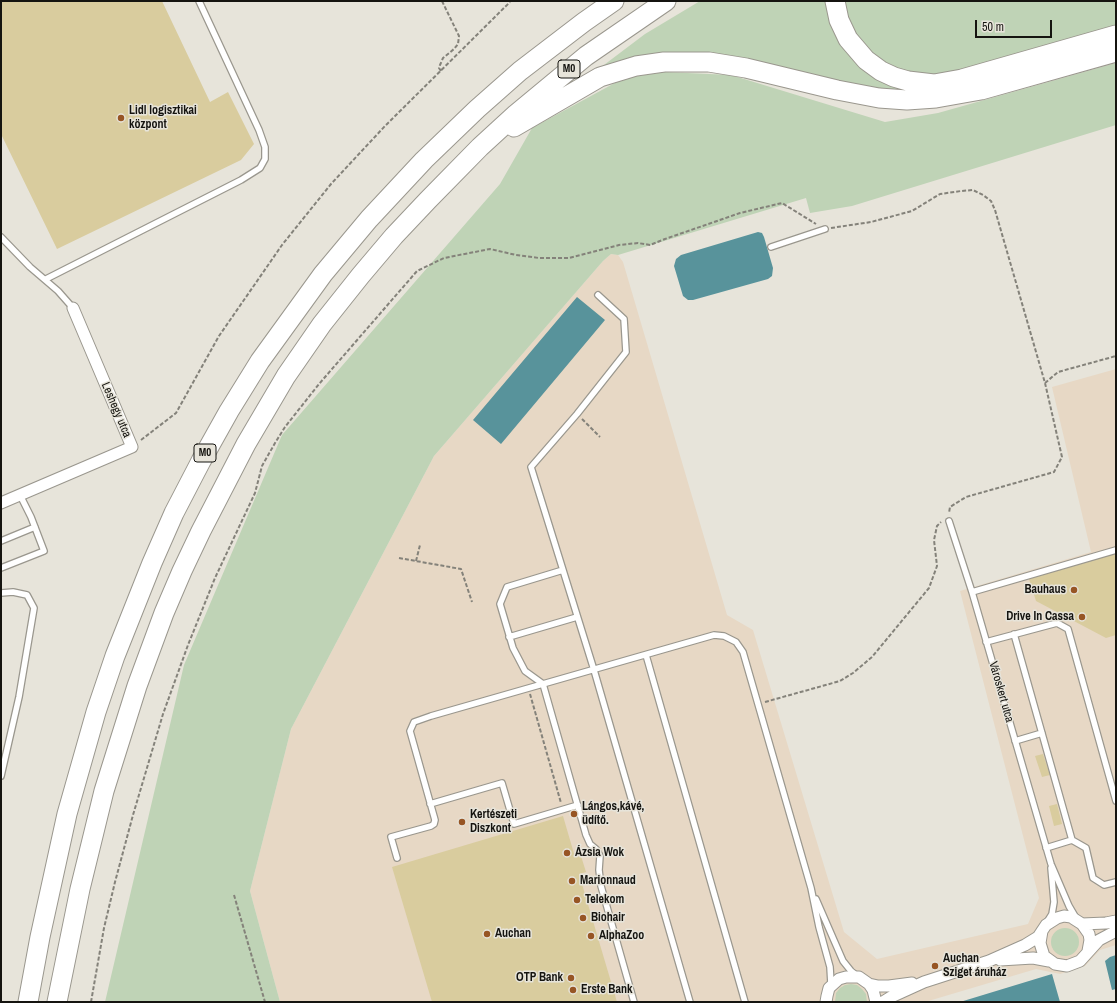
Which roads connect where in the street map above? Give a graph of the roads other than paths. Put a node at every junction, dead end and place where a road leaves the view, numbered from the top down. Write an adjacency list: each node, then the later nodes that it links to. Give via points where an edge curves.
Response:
1 (199, 1): 11 (lane, via 259,130 265,147 265,159 260,168 241,180)
2 (614, 1): 54 (highway, M0, via 520,71 477,109 368,219 323,274 260,361 229,411 174,513 115,656 67,814)
3 (666, 1): 7 (highway, M0, via 586,56)
4 (835, 1): 5 (highway, via 839,20 848,39 866,60 881,71 908,81 934,84 962,79)
5 (1116, 35)
6 (1116, 52): 7 (highway, via 981,90 907,100 837,90 746,68 709,62 670,62 636,66 600,76)
7 (480, 147): 55 (highway, M0, via 394,236 322,324 264,413 201,531 156,635 104,791 80,888)
8 (825, 229): 10 (lane)
9 (1, 237): 11 (lane, via 30,267)
10 (771, 247)
11 (46, 279): 13 (lane)
12 (598, 295): 21 (lane, via 624,319 626,352 531,467)
13 (73, 308): 14 (street, Leshegy utca, via 132,447)
14 (20, 495): 15 (street, Leshegy utca); 17 (lane)
15 (1, 503)
16 (948, 521): 22 (lane, Városkert utca)
17 (35, 527): 18 (lane); 20 (lane, via 44,551)
18 (1, 541)
19 (1116, 550): 22 (lane)
20 (1, 568)
21 (563, 570): 24 (lane); 26 (lane, via 507,587 500,604)
22 (972, 592): 27 (lane, Városkert utca)
23 (1, 593): 33 (lane, via 27,595 34,608 19,697)
24 (578, 617): 26 (lane); 29 (lane)
25 (1014, 634): 27 (lane); 31 (lane); 34 (lane, via 1057,624 1068,629)
26 (509, 637): 30 (lane, via 525,671)
27 (986, 642): 32 (lane, Városkert utca)
28 (646, 655): 29 (lane); 42 (lane, via 714,635 724,636 736,642 743,652); 58 (lane)
29 (594, 670): 30 (lane); 57 (lane)
30 (544, 684): 35 (lane, via 414,722 410,731); 36 (lane)
31 (1042, 733): 32 (lane); 37 (lane)
32 (1015, 740): 38 (lane, Városkert utca)
33 (1, 776)
34 (1116, 801)
35 (430, 804): 36 (lane, via 502,783 514,824); 39 (lane, via 434,824 391,837)
36 (578, 805): 56 (lane, via 590,844 600,856 601,886)
37 (1072, 840): 38 (lane); 41 (lane, via 1086,848 1093,878 1104,885)
38 (1046, 848): 40 (lane, Városkert utca)
39 (397, 858)
40 (1051, 864): 44 (lane, Városkert utca, via 1069,906); 45 (lane, Városkert utca, via 1054,902 1052,914)
41 (1116, 882)
42 (811, 888): 50 (lane, via 843,961); 53 (lane, via 830,967 832,982)
43 (1116, 921): 44 (street)
44 (1080, 922): 45 (street, via 1071,917 1057,918); 47 (street, via 1088,934)
45 (1044, 928): 48 (street, via 1033,942); 49 (street, via 1041,950)
46 (1116, 931): 47 (street, via 1099,940)
47 (1088, 951): 49 (street, via 1074,965 1061,966)
48 (989, 961): 49 (street, via 1028,958); 51 (street)
49 (1049, 961)
50 (859, 977): 52 (street); 53 (street, via 846,976)
51 (924, 982): 52 (street, via 889,986); 61 (street)
52 (869, 984): 60 (street, via 874,990)
53 (829, 988): 59 (street)
54 (28, 1002)
55 (57, 1002)
56 (634, 1002)
57 (690, 1002)
58 (745, 1002)
59 (826, 1002)
60 (876, 1002)
61 (883, 1002)

